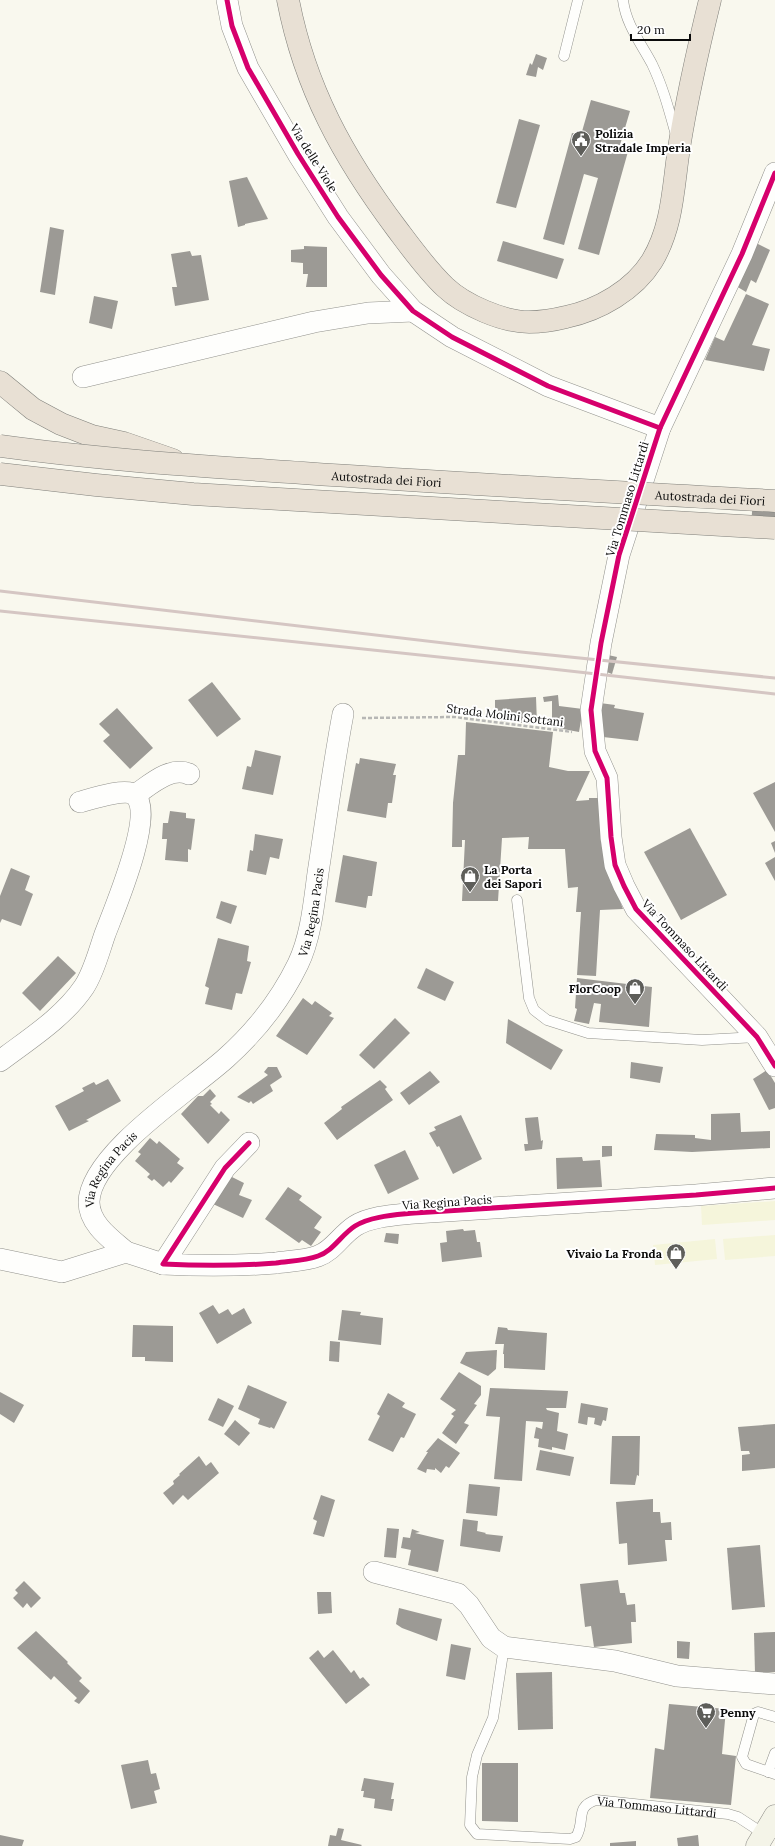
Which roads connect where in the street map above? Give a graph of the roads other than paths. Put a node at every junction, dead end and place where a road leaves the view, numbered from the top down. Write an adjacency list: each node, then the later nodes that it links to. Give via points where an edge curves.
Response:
1 (227, 0): 9 (street, Via delle Viole, via 232,26 248,68 298,154 338,217 381,275)
2 (288, 0): 7 (highway, via 295,34 312,86 333,131 361,178 419,258 446,288 472,305 499,317 528,322 574,316 601,306 642,275 665,235 673,198)
3 (578, 0): 6 (lane)
4 (622, 0): 7 (lane, via 629,24 652,63 665,93)
5 (710, 0): 7 (highway)
6 (564, 56)
7 (679, 147)
8 (775, 173): 12 (street, Via Tommaso Littardi, via 742,254)
9 (413, 311): 10 (street, via 368,313 314,322); 12 (street, via 452,336 548,386)
10 (83, 377)
11 (0, 382): 14 (highway, bridge, via 33,409 61,424)
12 (660, 428): 23 (street, Via Tommaso Littardi, via 619,555 601,643 591,710 595,751 607,778 615,865 636,909)
13 (0, 446): 14 (highway, Autostrada dei Fiori, bridge, via 67,455)
14 (185, 465): 16 (highway, Autostrada dei Fiori, bridge)
15 (0, 474): 17 (highway, bridge, via 96,486 193,494)
16 (775, 501)
17 (775, 528)
18 (342, 716): 28 (street, Via Regina Pacis, via 314,898 305,944 298,963 285,987 254,1030 226,1058 158,1112 125,1143 102,1170 90,1194 89,1204 98,1227)
19 (189, 774): 20 (street, via 182,771 174,772)
20 (135, 795): 21 (street, via 126,791); 24 (street, via 139,802 139,829 132,863 84,987 66,1010)
21 (80, 802)
22 (517, 900): 23 (lane, via 529,998 534,1010 547,1020 588,1032 702,1040)
23 (756, 1037): 25 (street, Via Tommaso Littardi)
24 (0, 1061)
25 (775, 1066)
26 (249, 1143): 30 (street, via 225,1168)
27 (775, 1188): 30 (street, Via Regina Pacis, via 414,1213 377,1218 357,1225 342,1236 328,1252 317,1257 236,1266)
28 (126, 1252): 29 (street, via 62,1272); 30 (street, Via Regina Pacis)
29 (0, 1259)
30 (163, 1264)
31 (374, 1572): 32 (street, via 458,1594 469,1605 491,1638)
32 (504, 1647): 33 (street, via 616,1661 677,1676); 37 (lane, Via Tommaso Littardi, via 493,1718 477,1755 472,1777 470,1825 478,1834 570,1839 576,1837 579,1831 583,1807 596,1800 728,1814)
33 (775, 1684)
34 (775, 1717): 36 (lane, via 758,1712 754,1714 742,1757 746,1764)
35 (775, 1753): 36 (lane)
36 (772, 1773)
37 (766, 1832)

